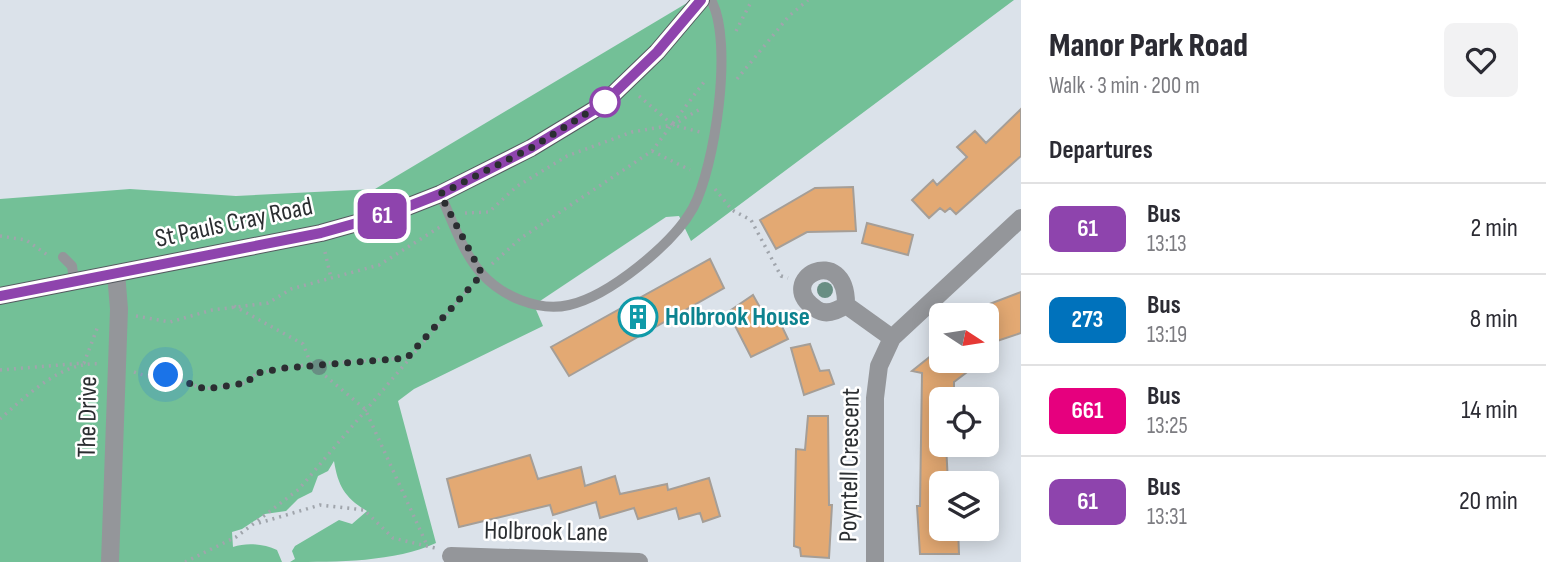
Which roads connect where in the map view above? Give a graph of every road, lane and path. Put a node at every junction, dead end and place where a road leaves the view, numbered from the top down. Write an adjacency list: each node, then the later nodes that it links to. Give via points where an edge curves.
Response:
1 (701, 0): 6 (main road, St Pauls Cray Road)
2 (711, 0): 5 (lane, via 716,9)
3 (752, 0): 5 (path)
4 (808, 0): 7 (path)
5 (720, 58): 7 (lane); 8 (path)
6 (624, 83): 8 (path); 10 (main road, St Pauls Cray Road, via 602,105 567,127)
7 (719, 97): 8 (path); 9 (lane)
8 (673, 125): 9 (path); 13 (path, via 632,132 567,156 516,187 489,212 468,211); 17 (path, via 652,151 521,238)
9 (715, 135): 17 (lane, via 706,178 692,211 656,252 606,289 569,305 541,306 506,294)
10 (440, 194): 13 (lane); 14 (main road, St Pauls Cray Road)
11 (732, 210): 20 (path, via 751,220 781,276)
12 (1021, 218): 27 (street, Poyntell Crescent)
13 (453, 220): 17 (lane); 18 (path, via 379,265)
14 (321, 233): 16 (main road, St Pauls Cray Road); 18 (path)
15 (64, 257): 19 (lane, via 72,266)
16 (116, 274): 19 (main road, St Pauls Cray Road); 22 (street, The Drive)
17 (482, 274): 28 (path)
18 (331, 278): 23 (path, via 291,289 268,303)
19 (74, 280): 21 (main road, St Pauls Cray Road)
20 (803, 282): 24 (street, via 810,305 820,312 835,312); 24 (street, via 818,269 831,271 842,282)
21 (0, 296)
22 (118, 299): 25 (path, via 138,317 170,322); 31 (street, The Drive)
23 (243, 305): 25 (path); 26 (path)
24 (846, 305): 27 (street)
25 (234, 306): 26 (path)
26 (242, 312): 30 (path, via 303,344)
27 (892, 338): 41 (street, Poyntell Crescent, via 879,366 875,398)
28 (407, 358): 30 (path); 33 (path)
29 (84, 363): 31 (path); 32 (path); 34 (path, via 24,398)
30 (311, 364): 31 (path, via 257,373 246,383 205,389 166,375 146,376); 33 (path)
31 (116, 366): 38 (street, The Drive)
32 (0, 370)
33 (365, 409): 35 (path, via 299,489); 36 (path)
34 (0, 419)
35 (257, 523): 36 (path, via 320,505 364,510 393,538); 39 (path)
36 (426, 543): 37 (path)
37 (452, 556): 40 (street, Holbrook Lane)
38 (110, 562)
39 (185, 562)
40 (639, 562)
41 (875, 562)

